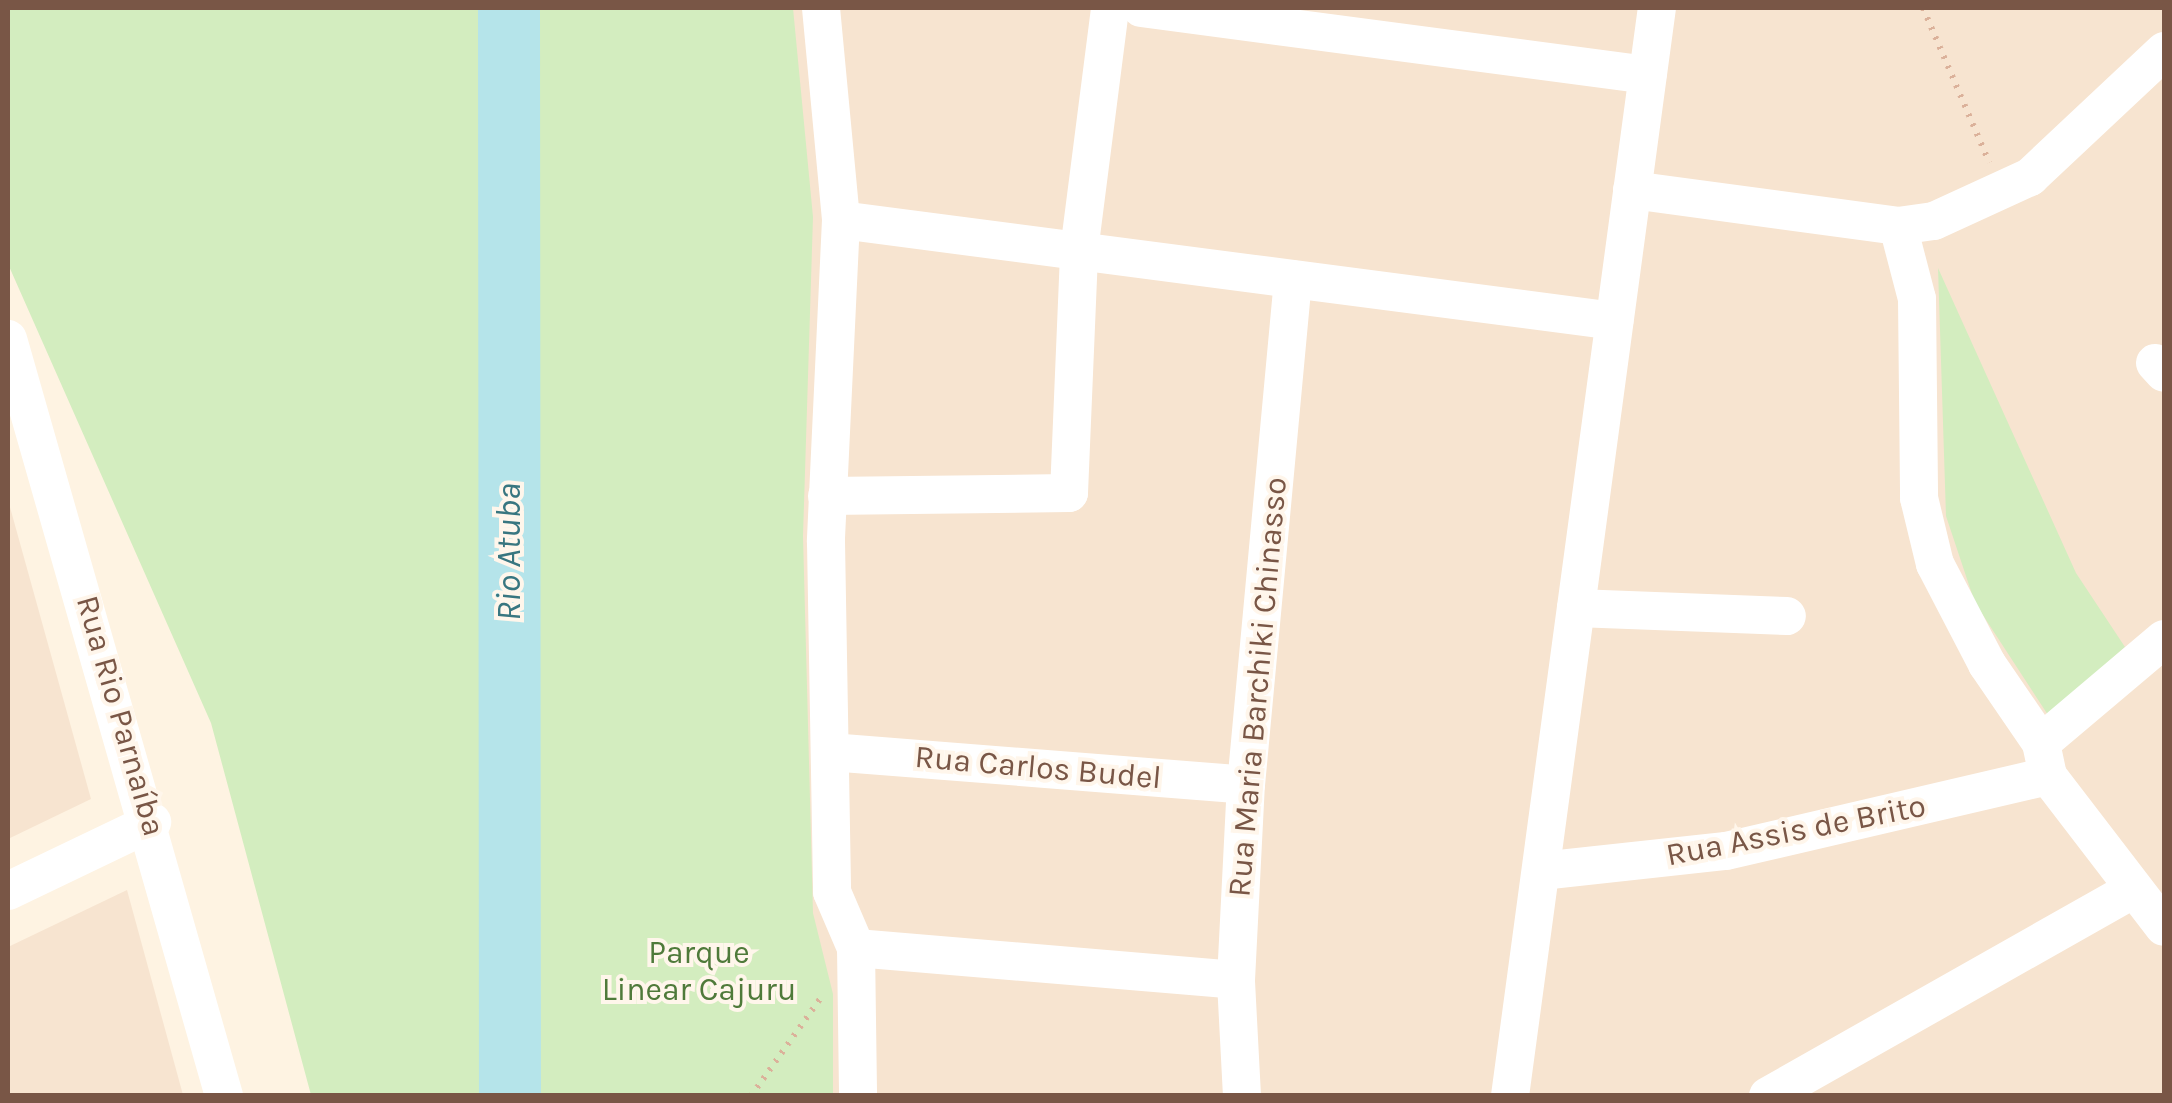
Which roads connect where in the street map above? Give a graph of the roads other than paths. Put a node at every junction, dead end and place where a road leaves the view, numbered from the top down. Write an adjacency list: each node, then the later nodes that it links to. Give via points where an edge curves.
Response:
1 (821, 8): 8 (street)
2 (1110, 8): 10 (street)
3 (1140, 8): 6 (street)
4 (1657, 8): 6 (street)
5 (2164, 51): 9 (street, via 2060,153 2004,195)
6 (1648, 76): 7 (street)
7 (1632, 190): 9 (street); 12 (street)
8 (841, 220): 10 (street); 14 (street)
9 (1898, 226): 19 (street, via 1917,300 1924,526 1955,610)
10 (1079, 251): 11 (street); 14 (street, via 1069,493)
11 (1293, 279): 12 (street); 20 (street, Rua Maria Barchiki Chinasso)
12 (1614, 322): 15 (street)
13 (8, 338): 21 (street, Rua Rio Parnaíba)
14 (827, 496): 18 (street)
15 (1576, 608): 16 (street); 22 (street)
16 (1787, 616)
17 (2164, 639): 19 (street, Rua Assis de Brito)
18 (830, 752): 20 (street, Rua Carlos Budel); 26 (street, via 832,892)
19 (2045, 760): 22 (street, Rua Assis de Brito, via 1726,851); 23 (street)
20 (1246, 784): 27 (street, Rua Maria Barchiki Chinasso)
21 (152, 822): 24 (street); 28 (street, Rua Rio Parnaíba)
22 (1540, 871): 31 (street)
23 (2134, 889): 25 (street); 32 (street)
24 (8, 891)
25 (2164, 927)
26 (856, 948): 27 (street); 29 (street)
27 (1236, 980): 30 (street, Rua Maria Barchiki Chinasso)
28 (224, 1096)
29 (858, 1096)
30 (1242, 1096)
31 (1510, 1096)
32 (1768, 1096)

